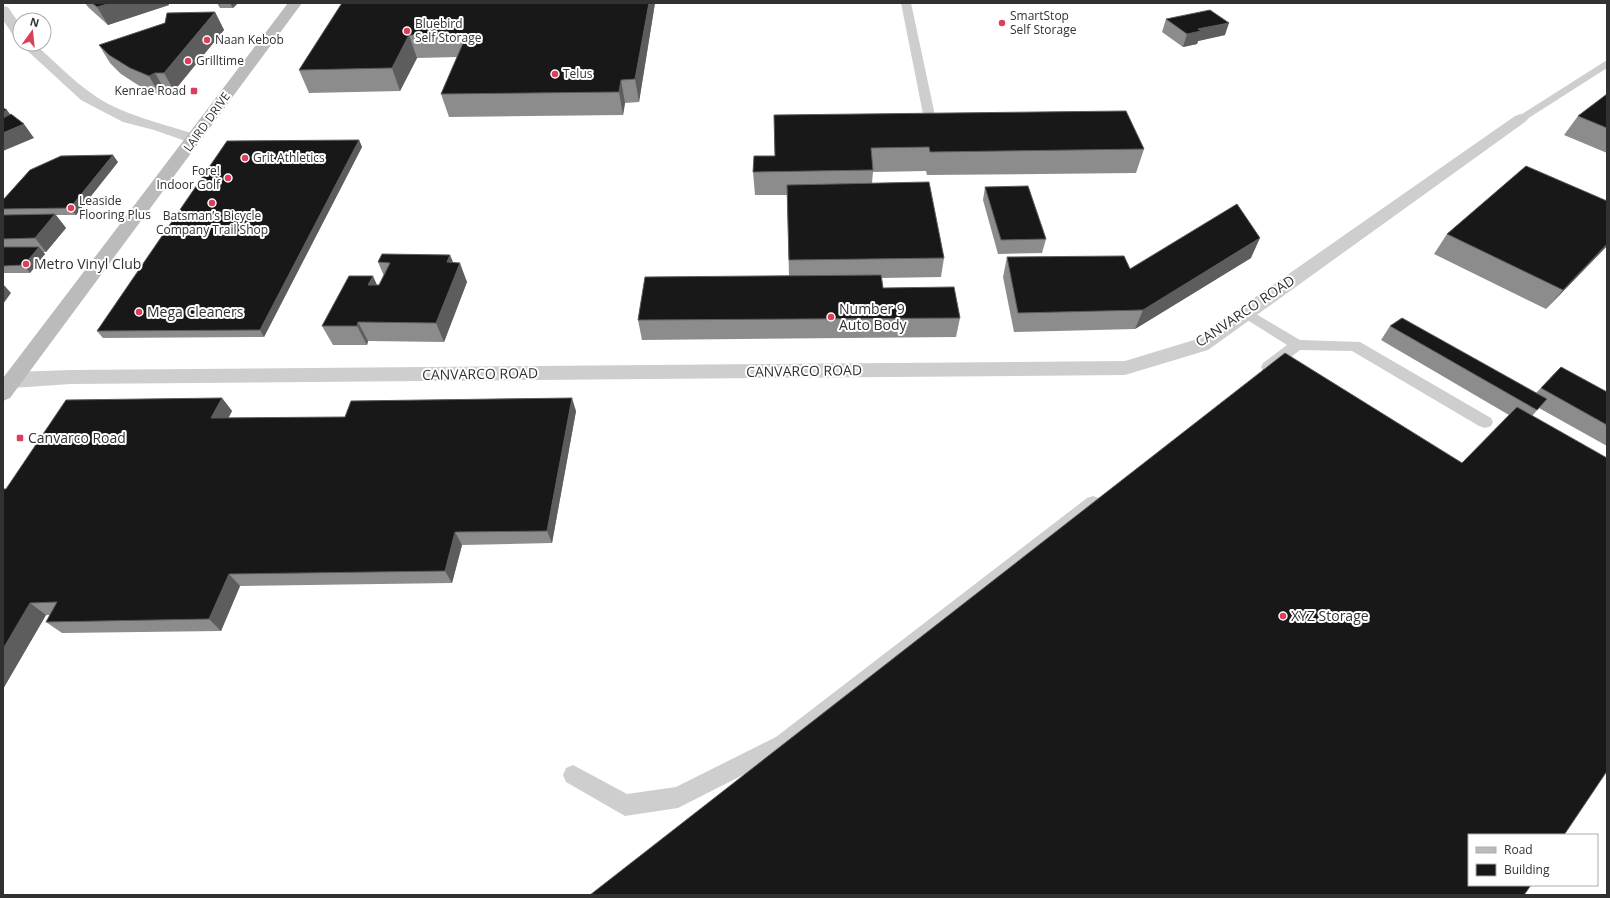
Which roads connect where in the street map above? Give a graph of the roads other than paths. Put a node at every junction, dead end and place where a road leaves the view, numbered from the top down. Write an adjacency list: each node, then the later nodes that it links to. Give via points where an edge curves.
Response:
1 (295, 3): 9 (main road, LAIRD DRIVE)
2 (906, 3): 8 (lane)
3 (3, 10): 4 (street)
4 (12, 23)
5 (36, 52): 9 (street, via 86,97 128,119)
6 (1607, 63): 7 (lane)
7 (1520, 119): 10 (street, CANVARCO ROAD)
8 (932, 134)
9 (194, 139): 13 (main road, LAIRD DRIVE)
10 (1246, 313): 11 (lane); 13 (street, CANVARCO ROAD, via 1201,345 1125,368 71,377)
11 (1297, 345): 12 (lane); 14 (lane, via 1356,346)
12 (1253, 379)
13 (8, 387)
14 (1485, 422)
15 (1109, 491): 16 (lane, via 783,744 678,797 633,804 625,805)
16 (573, 775)

